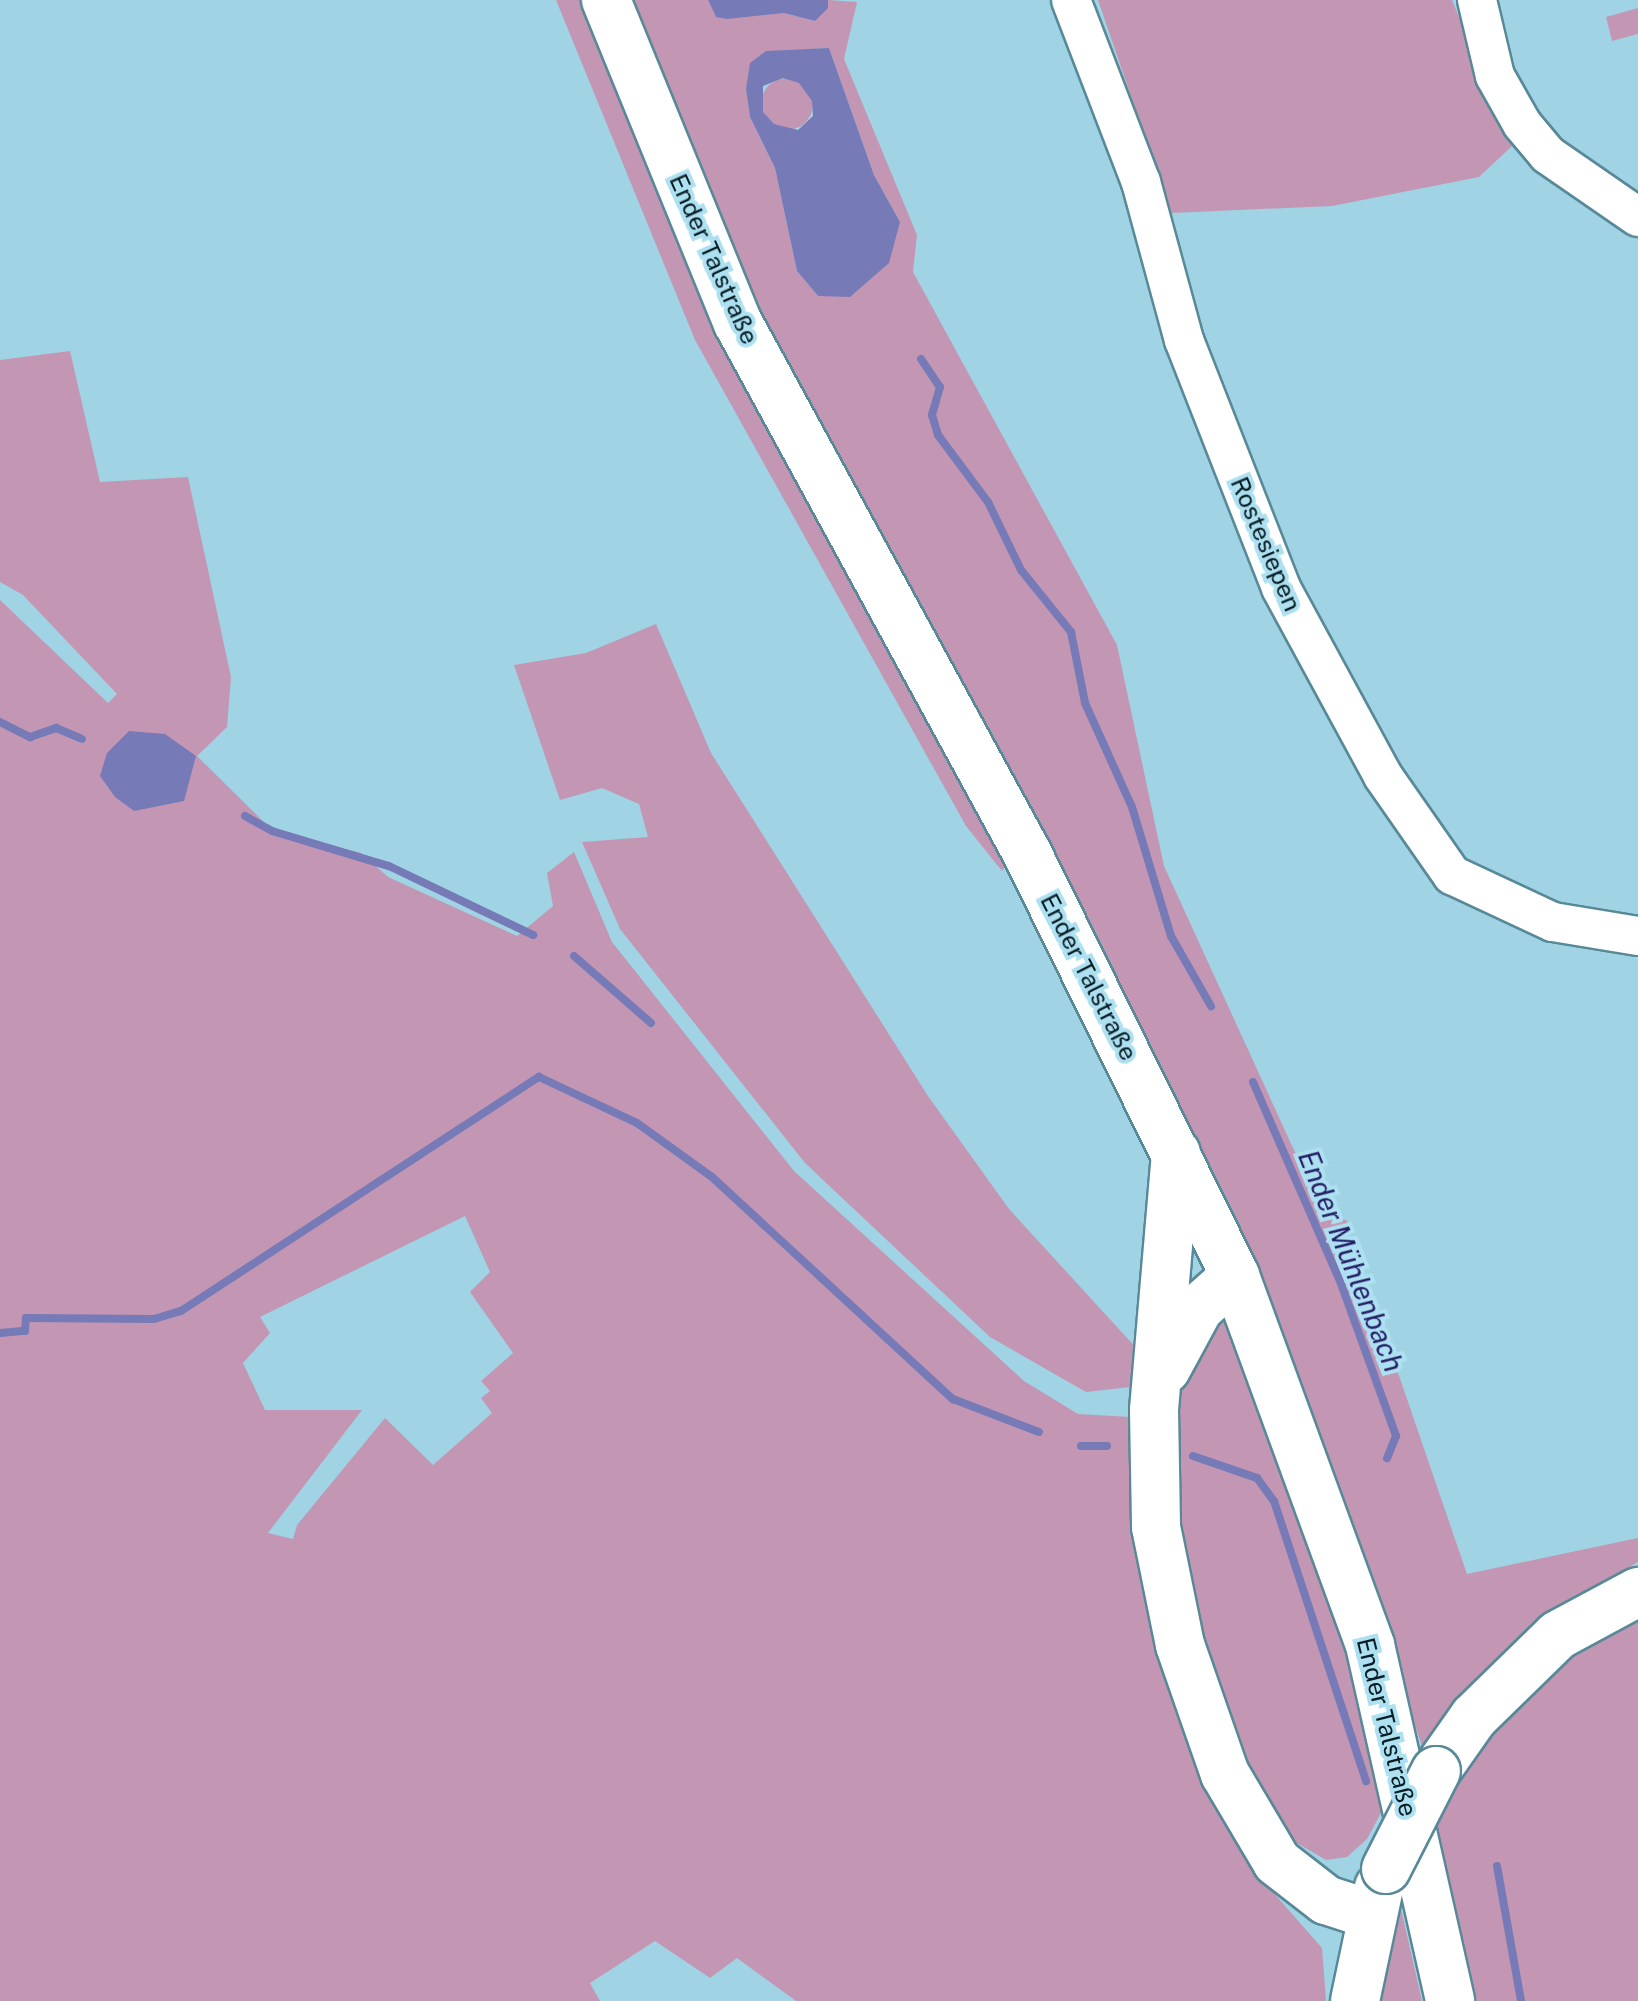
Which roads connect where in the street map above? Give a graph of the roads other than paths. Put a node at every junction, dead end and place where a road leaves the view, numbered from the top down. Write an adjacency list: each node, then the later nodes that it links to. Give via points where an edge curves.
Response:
1 (606, 0): 6 (main road, Ender Talstraße, via 738,323 1027,852)
2 (1071, 0): 5 (street, Rostesiepen, via 1140,182 1184,340 1282,588 1383,776 1452,876 1552,922)
3 (1478, 0): 4 (street, via 1495,76 1522,124 1548,156)
4 (1638, 217)
5 (1638, 936)
6 (1176, 1152): 7 (main road, Ender Talstraße); 8 (main road)
7 (1235, 1276): 8 (main road, via 1199,1308); 12 (main road, Ender Talstraße, via 1370,1645)
8 (1154, 1395): 10 (main road, via 1156,1528 1180,1645 1225,1774 1277,1862 1326,1900)
9 (1638, 1592): 10 (main road, bridge, via 1558,1635 1474,1717 1436,1770)
10 (1369, 1914): 11 (main road)
11 (1355, 2001)
12 (1450, 2001)

